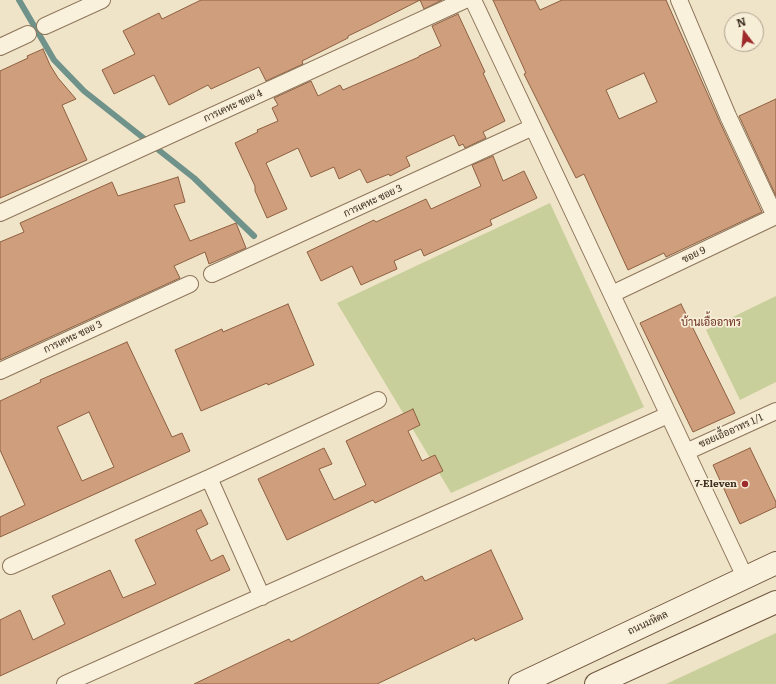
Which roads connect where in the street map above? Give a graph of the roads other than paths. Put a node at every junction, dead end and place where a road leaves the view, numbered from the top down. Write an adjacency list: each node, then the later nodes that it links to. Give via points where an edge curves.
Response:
1 (102, 0): 5 (street)
2 (465, 0): 9 (street, การเคหะ ซอย 4)
3 (473, 0): 8 (street)
4 (679, 0): 10 (street, via 728,116)
5 (45, 26)
6 (28, 34): 7 (street)
7 (0, 47)
8 (533, 126): 11 (street, การเคหะ ซอย 3); 13 (street)
9 (0, 213)
10 (776, 216): 13 (street, ซอย 9)
11 (212, 274)
12 (190, 284): 14 (street, การเคหะ ซอย 3)
13 (612, 294): 17 (street)
14 (0, 371)
15 (378, 400): 19 (street)
16 (776, 411): 18 (street, ซอยเอื้ออาทร 1/1)
17 (668, 415): 18 (street); 23 (street)
18 (686, 452): 22 (street)
19 (209, 478): 21 (street); 23 (street)
20 (776, 563): 22 (main road, ถนนมหิดล)
21 (11, 566)
22 (744, 577): 26 (main road, ถนนมหิดล)
23 (262, 597): 25 (street)
24 (776, 602): 27 (main road)
25 (65, 684)
26 (520, 684)
27 (596, 684)

